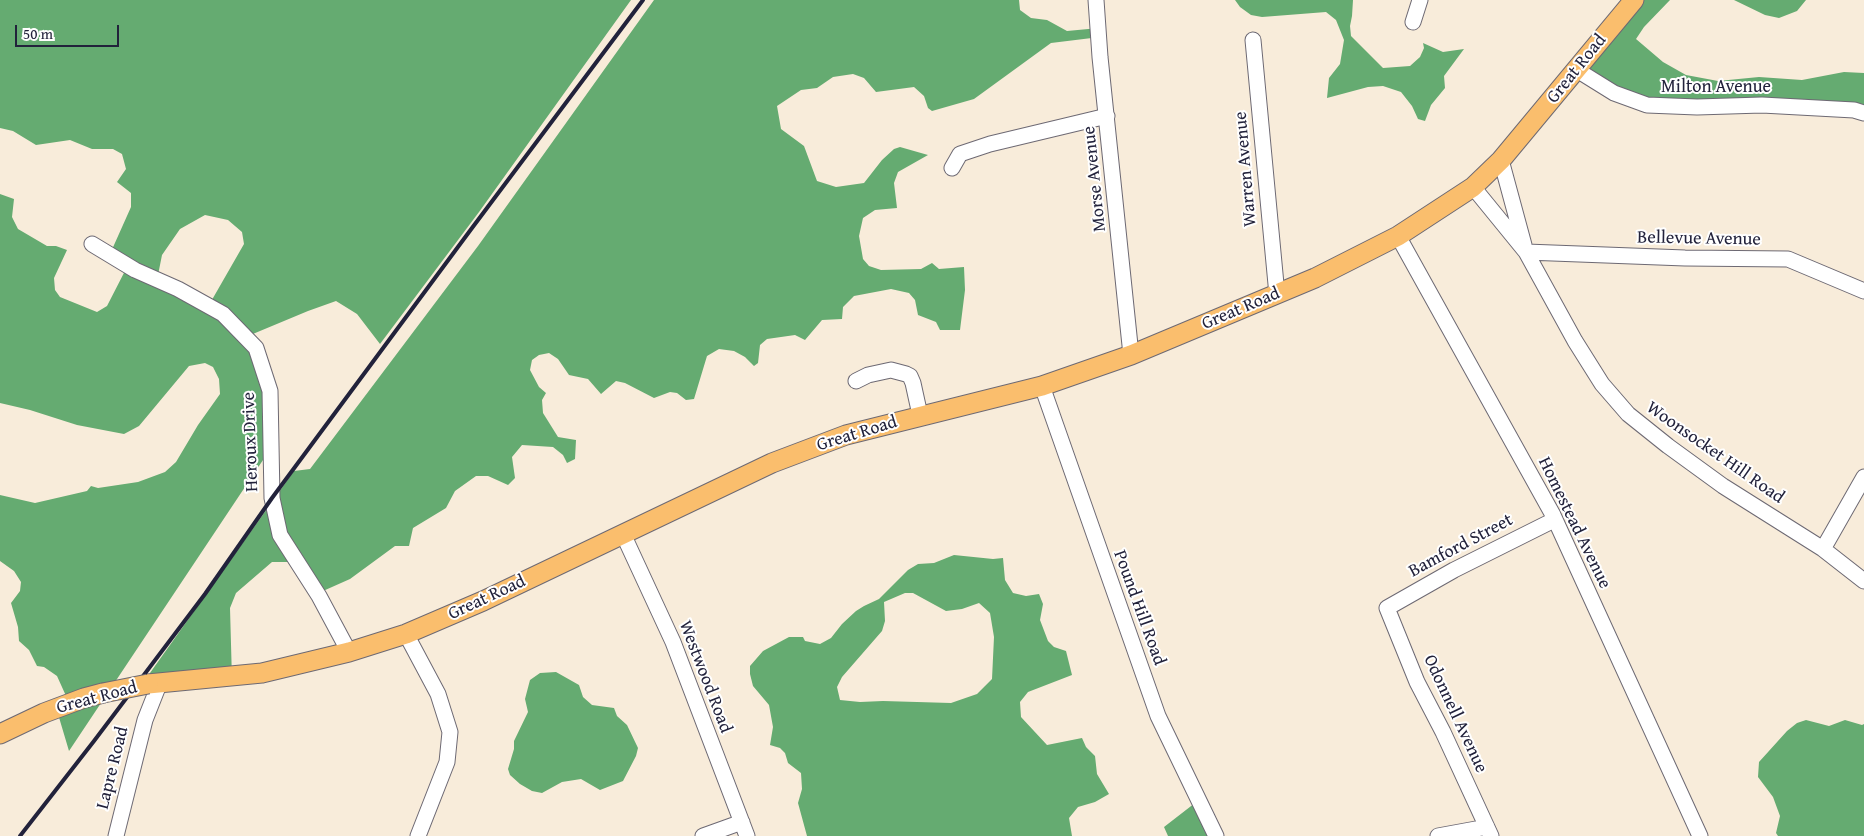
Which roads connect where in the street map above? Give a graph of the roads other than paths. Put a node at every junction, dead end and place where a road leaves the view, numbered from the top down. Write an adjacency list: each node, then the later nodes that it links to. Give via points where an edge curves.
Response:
1 (1096, 0): 8 (street, Morse Avenue)
2 (1420, 0): 4 (street)
3 (1634, 0): 6 (main road, Great Road)
4 (1414, 22)
5 (1253, 40): 16 (street, Warren Avenue)
6 (1577, 70): 7 (street, Milton Avenue, via 1614,93 1647,105 1762,105); 9 (main road, Great Road)
7 (1864, 113)
8 (1107, 116): 10 (street, via 960,154); 17 (street, Morse Avenue)
9 (1501, 160): 11 (main road, Great Road); 14 (street, Woonsocket Hill Road)
10 (952, 168)
11 (1473, 187): 12 (main road, Great Road); 14 (street, Woonsocket Hill Road)
12 (1398, 236): 16 (main road, Great Road); 22 (street, Homestead Avenue)
13 (92, 244): 28 (street, Heroux Drive, via 135,270 223,314 256,348 270,391 272,498 280,535 319,596)
14 (1526, 252): 15 (street, Bellevue Avenue, via 1788,259); 24 (street, Woonsocket Hill Road, via 1602,384 1628,414 1723,486)
15 (1864, 291)
16 (1277, 295): 17 (main road, Great Road)
17 (1131, 355): 19 (main road, Great Road)
18 (856, 381): 20 (street, via 891,370 910,376)
19 (1042, 386): 20 (main road, Great Road); 37 (street, Pound Hill Road, via 1158,716)
20 (920, 415): 23 (main road, Great Road, via 846,435 772,463)
21 (1864, 478): 24 (street)
22 (1554, 520): 26 (street, Bamford Street); 39 (street, Homestead Avenue)
23 (623, 534): 27 (main road, Great Road); 31 (street, Westwood Road, via 673,642)
24 (1823, 549): 25 (street, Woonsocket Hill Road)
25 (1864, 581)
26 (1387, 608): 32 (street, Odonnell Avenue, via 1417,682)
27 (406, 634): 28 (main road, Great Road); 34 (street, via 438,694 450,732 447,762)
28 (349, 652): 29 (main road, Great Road, via 262,673)
29 (154, 683): 30 (main road, Great Road, bridge, via 84,698); 33 (street, Lapre Road)
30 (0, 734)
31 (742, 822): 35 (street); 36 (street, Westwood Road)
32 (1489, 832): 38 (street)
33 (116, 836)
34 (418, 836)
35 (703, 836)
36 (747, 836)
37 (1216, 836)
38 (1438, 836)
39 (1700, 836)

